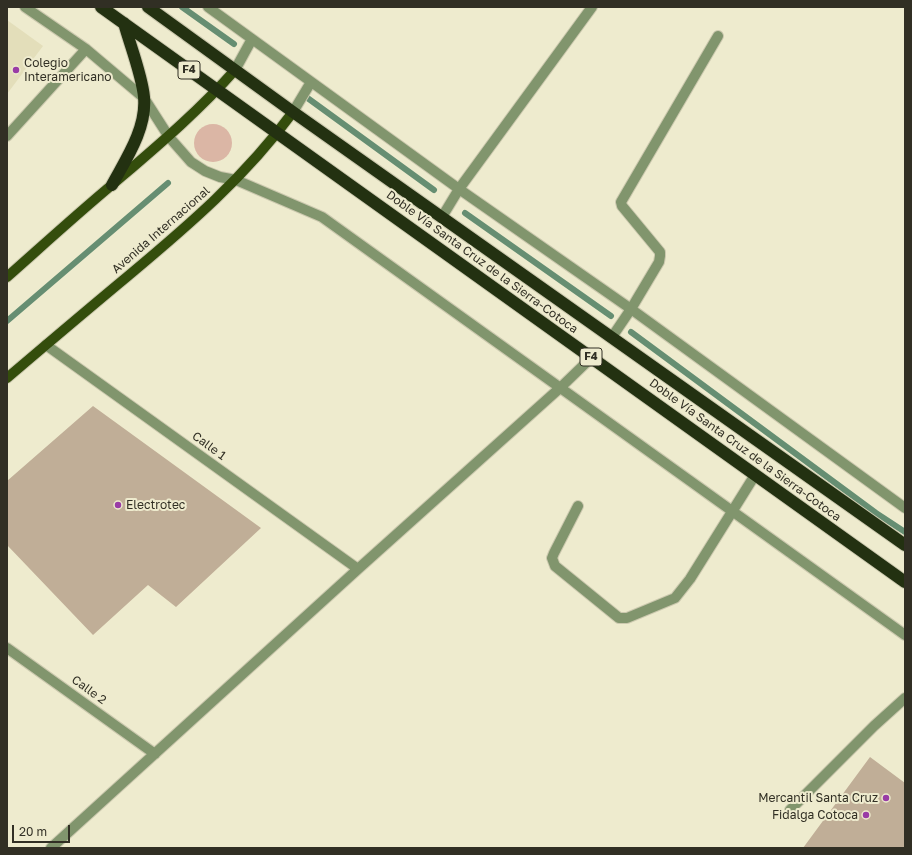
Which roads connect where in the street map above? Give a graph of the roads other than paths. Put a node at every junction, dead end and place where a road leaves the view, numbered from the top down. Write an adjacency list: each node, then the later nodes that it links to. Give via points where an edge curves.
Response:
1 (25, 7): 9 (street)
2 (101, 7): 6 (highway, Doble Vía Santa Cruz de la Sierra-Cotoca / F4)
3 (148, 7): 10 (highway, Doble Vía Santa Cruz de la Sierra-Cotoca / F4)
4 (208, 7): 8 (street)
5 (592, 7): 20 (street)
6 (124, 24): 12 (highway, Doble Vía Santa Cruz de la Sierra-Cotoca / F4); 13 (highway)
7 (718, 36): 23 (street, via 621,202 660,252 659,262)
8 (252, 39): 10 (street); 11 (street)
9 (86, 48): 13 (street); 16 (street)
10 (235, 70): 12 (main road); 14 (highway, Doble Vía Santa Cruz de la Sierra-Cotoca / F4)
11 (311, 82): 14 (street, Avenida Internacional); 20 (street)
12 (217, 90): 15 (highway, Doble Vía Santa Cruz de la Sierra-Cotoca / F4); 17 (main road)
13 (144, 98): 17 (street); 19 (highway, via 139,130 129,155)
14 (293, 112): 15 (main road, Avenida Internacional); 21 (highway, Doble Vía Santa Cruz de la Sierra-Cotoca / F4)
15 (277, 133): 18 (main road, Avenida Internacional); 26 (highway, Doble Vía Santa Cruz de la Sierra-Cotoca / F4)
16 (7, 136)
17 (169, 137): 18 (street, via 191,162 205,171); 19 (main road)
18 (236, 180): 25 (main road, Avenida Internacional, via 188,226); 28 (street, via 322,217)
19 (112, 185): 22 (main road)
20 (459, 189): 21 (street); 23 (street)
21 (442, 217): 24 (highway, Doble Vía Santa Cruz de la Sierra-Cotoca / F4)
22 (7, 277)
23 (631, 310): 24 (street); 31 (street)
24 (612, 337): 33 (highway, Doble Vía Santa Cruz de la Sierra-Cotoca / F4)
25 (46, 345): 27 (main road, Avenida Internacional); 34 (street, Calle 1)
26 (591, 358): 28 (street); 29 (highway, Doble Vía Santa Cruz de la Sierra-Cotoca / F4)
27 (7, 378)
28 (561, 387): 32 (street); 34 (street)
29 (755, 475): 32 (street); 35 (highway, Doble Vía Santa Cruz de la Sierra-Cotoca / F4)
30 (578, 506): 32 (street, via 552,558 555,566 619,618 633,616 675,598)
31 (905, 508)
32 (733, 511): 36 (street)
33 (905, 545)
34 (358, 569): 39 (street)
35 (905, 582)
36 (905, 635)
37 (7, 648): 39 (street, Calle 2)
38 (905, 698): 40 (street)
39 (155, 754): 41 (street)
40 (790, 810)
41 (51, 848)

